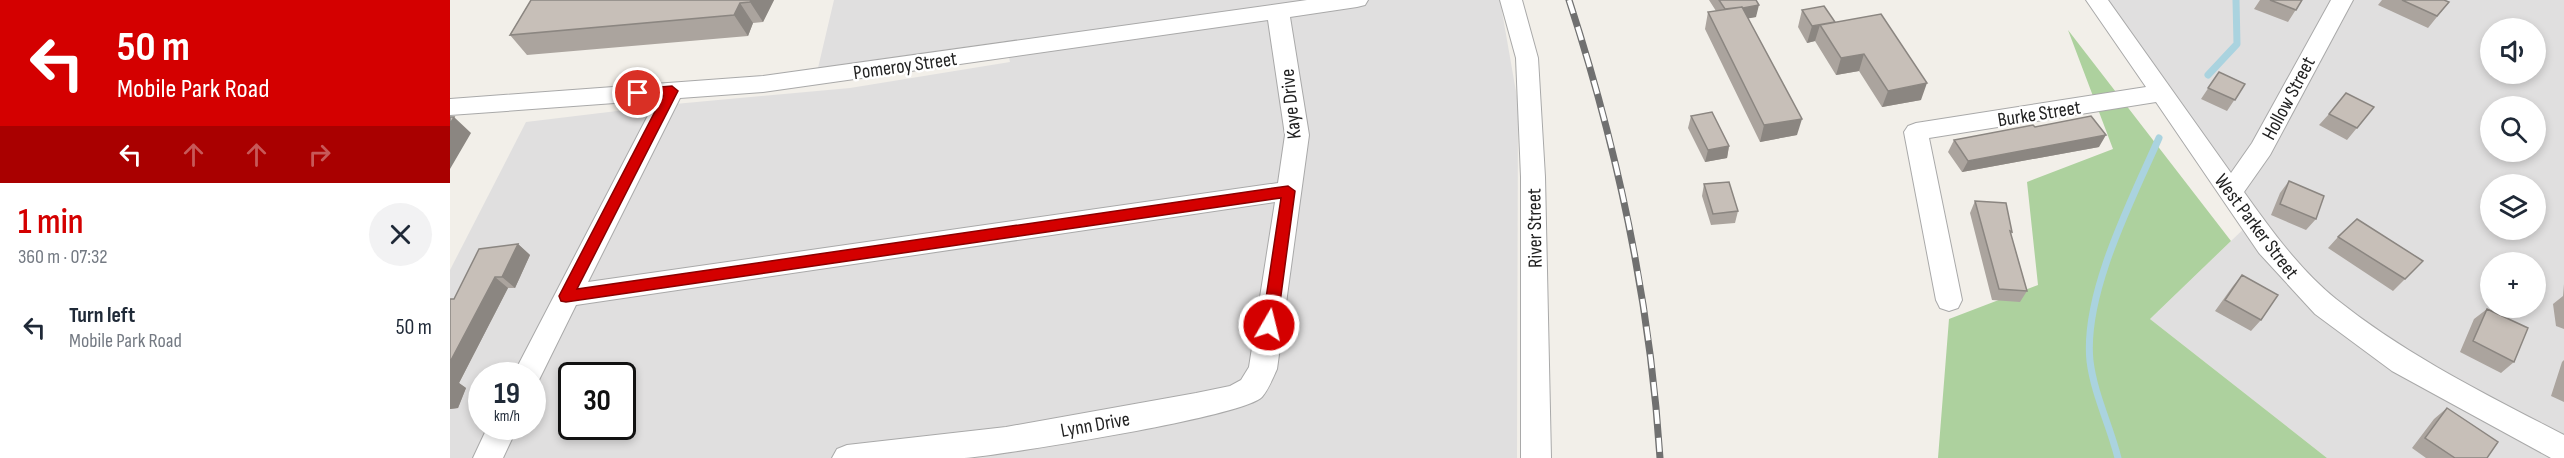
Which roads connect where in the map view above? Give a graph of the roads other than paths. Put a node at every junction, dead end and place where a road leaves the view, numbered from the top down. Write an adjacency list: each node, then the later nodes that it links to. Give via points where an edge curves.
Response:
1 (1357, 0): 5 (street, Pomeroy Street)
2 (1511, 0): 19 (street, River Street, via 1527,58 1533,177)
3 (2097, 0): 7 (street, West Parker Street)
4 (2342, 0): 10 (street, Hollow Street, via 2261,149)
5 (1278, 11): 6 (street, Pomeroy Street, via 854,72); 9 (street, Kaye Drive, via 1297,135)
6 (672, 91): 8 (street, Pomeroy Street); 11 (street)
7 (2162, 93): 10 (street, West Parker Street); 12 (street, Burke Street, via 1916,132)
8 (450, 107)
9 (1288, 191): 11 (street); 13 (street, Kaye Drive)
10 (2230, 193): 16 (street, West Parker Street, via 2294,276 2361,336 2424,376)
11 (566, 296): 14 (street)
12 (1949, 300)
13 (1272, 303): 18 (street, Lynn Drive, via 1263,369 1251,389 1235,397 1006,440)
14 (533, 362)
15 (496, 440): 17 (street)
16 (2564, 450)
17 (488, 458)
18 (847, 458)
19 (1536, 458)

